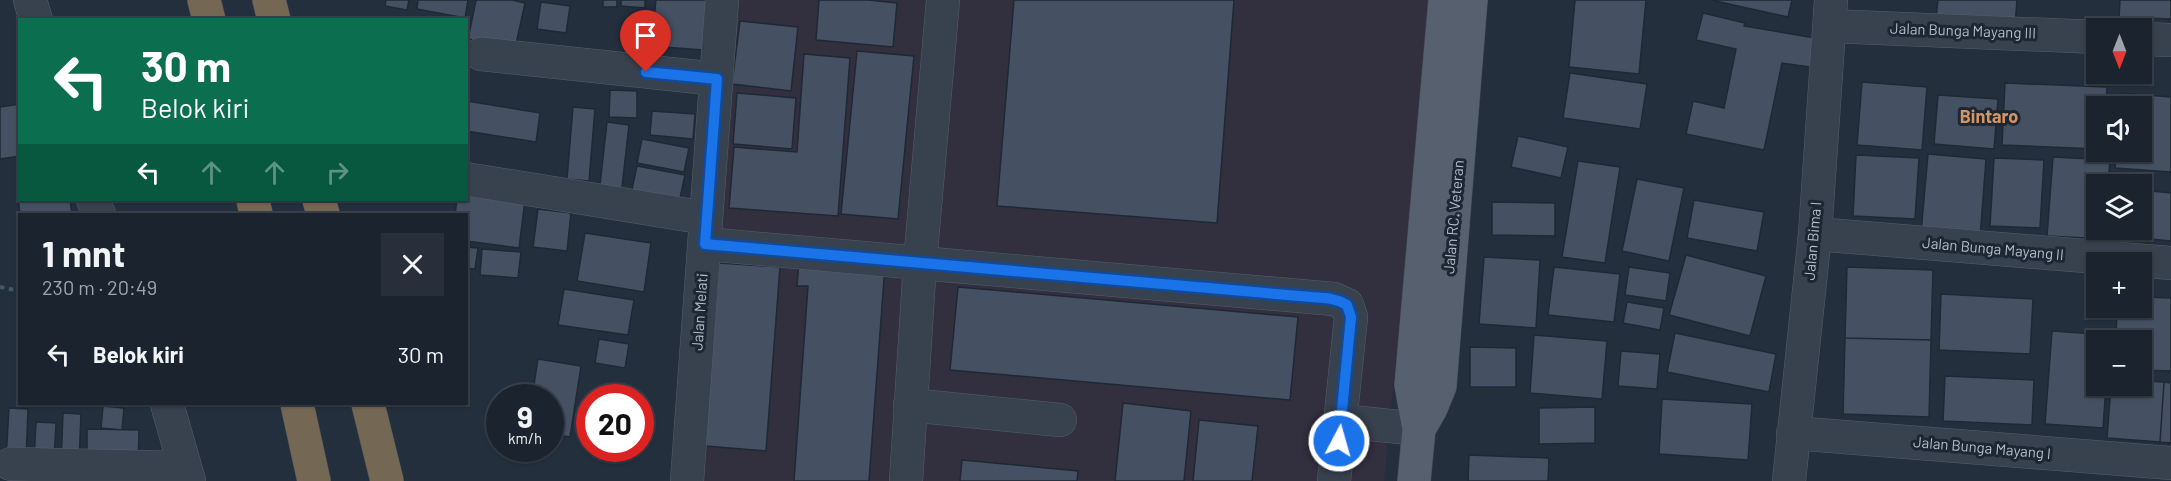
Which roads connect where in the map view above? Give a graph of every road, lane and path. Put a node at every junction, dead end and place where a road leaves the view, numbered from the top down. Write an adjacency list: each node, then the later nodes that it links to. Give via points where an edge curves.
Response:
1 (30, 0): 9 (street)
2 (204, 0): 10 (highway)
3 (269, 0): 11 (highway)
4 (722, 0): 16 (street, Jalan Melati)
5 (943, 0): 20 (street)
6 (1445, 0): 30 (main road, Jalan RC. Veteran, via 1411,385)
7 (1471, 0): 30 (main road, Jalan RC. Veteran, via 1440,386)
8 (1831, 13): 12 (street, Jalan Bunga Mayang III); 19 (street, Jalan Bima I)
9 (35, 18)
10 (208, 18)
11 (274, 18)
12 (2086, 36)
13 (2152, 39): 14 (street)
14 (2171, 40)
15 (481, 54): 16 (street)
16 (717, 79): 18 (street, Jalan Melati)
17 (468, 179): 18 (street)
18 (706, 231): 20 (street); 37 (street, Jalan Melati)
19 (1815, 234): 21 (street, Jalan Bunga Mayang II); 31 (street, Jalan Bima I)
20 (921, 263): 27 (street); 29 (street, via 1338,301 1347,305 1351,317)
21 (2171, 263)
22 (0, 287): 23 (path)
23 (18, 291)
24 (167, 405): 34 (street)
25 (297, 405): 35 (highway)
26 (368, 405): 36 (highway)
27 (910, 405): 28 (street); 38 (street)
28 (1060, 420)
29 (1341, 421): 30 (street); 39 (street)
30 (1419, 429): 40 (main road, Jalan RC. Veteran)
31 (1793, 433): 32 (street, Jalan Bunga Mayang I); 41 (street, Jalan Bima I)
32 (2171, 463)
33 (11, 464): 34 (street)
34 (187, 474)
35 (314, 481)
36 (387, 481)
37 (687, 481)
38 (906, 481)
39 (1334, 481)
40 (1414, 481)
41 (1789, 481)

